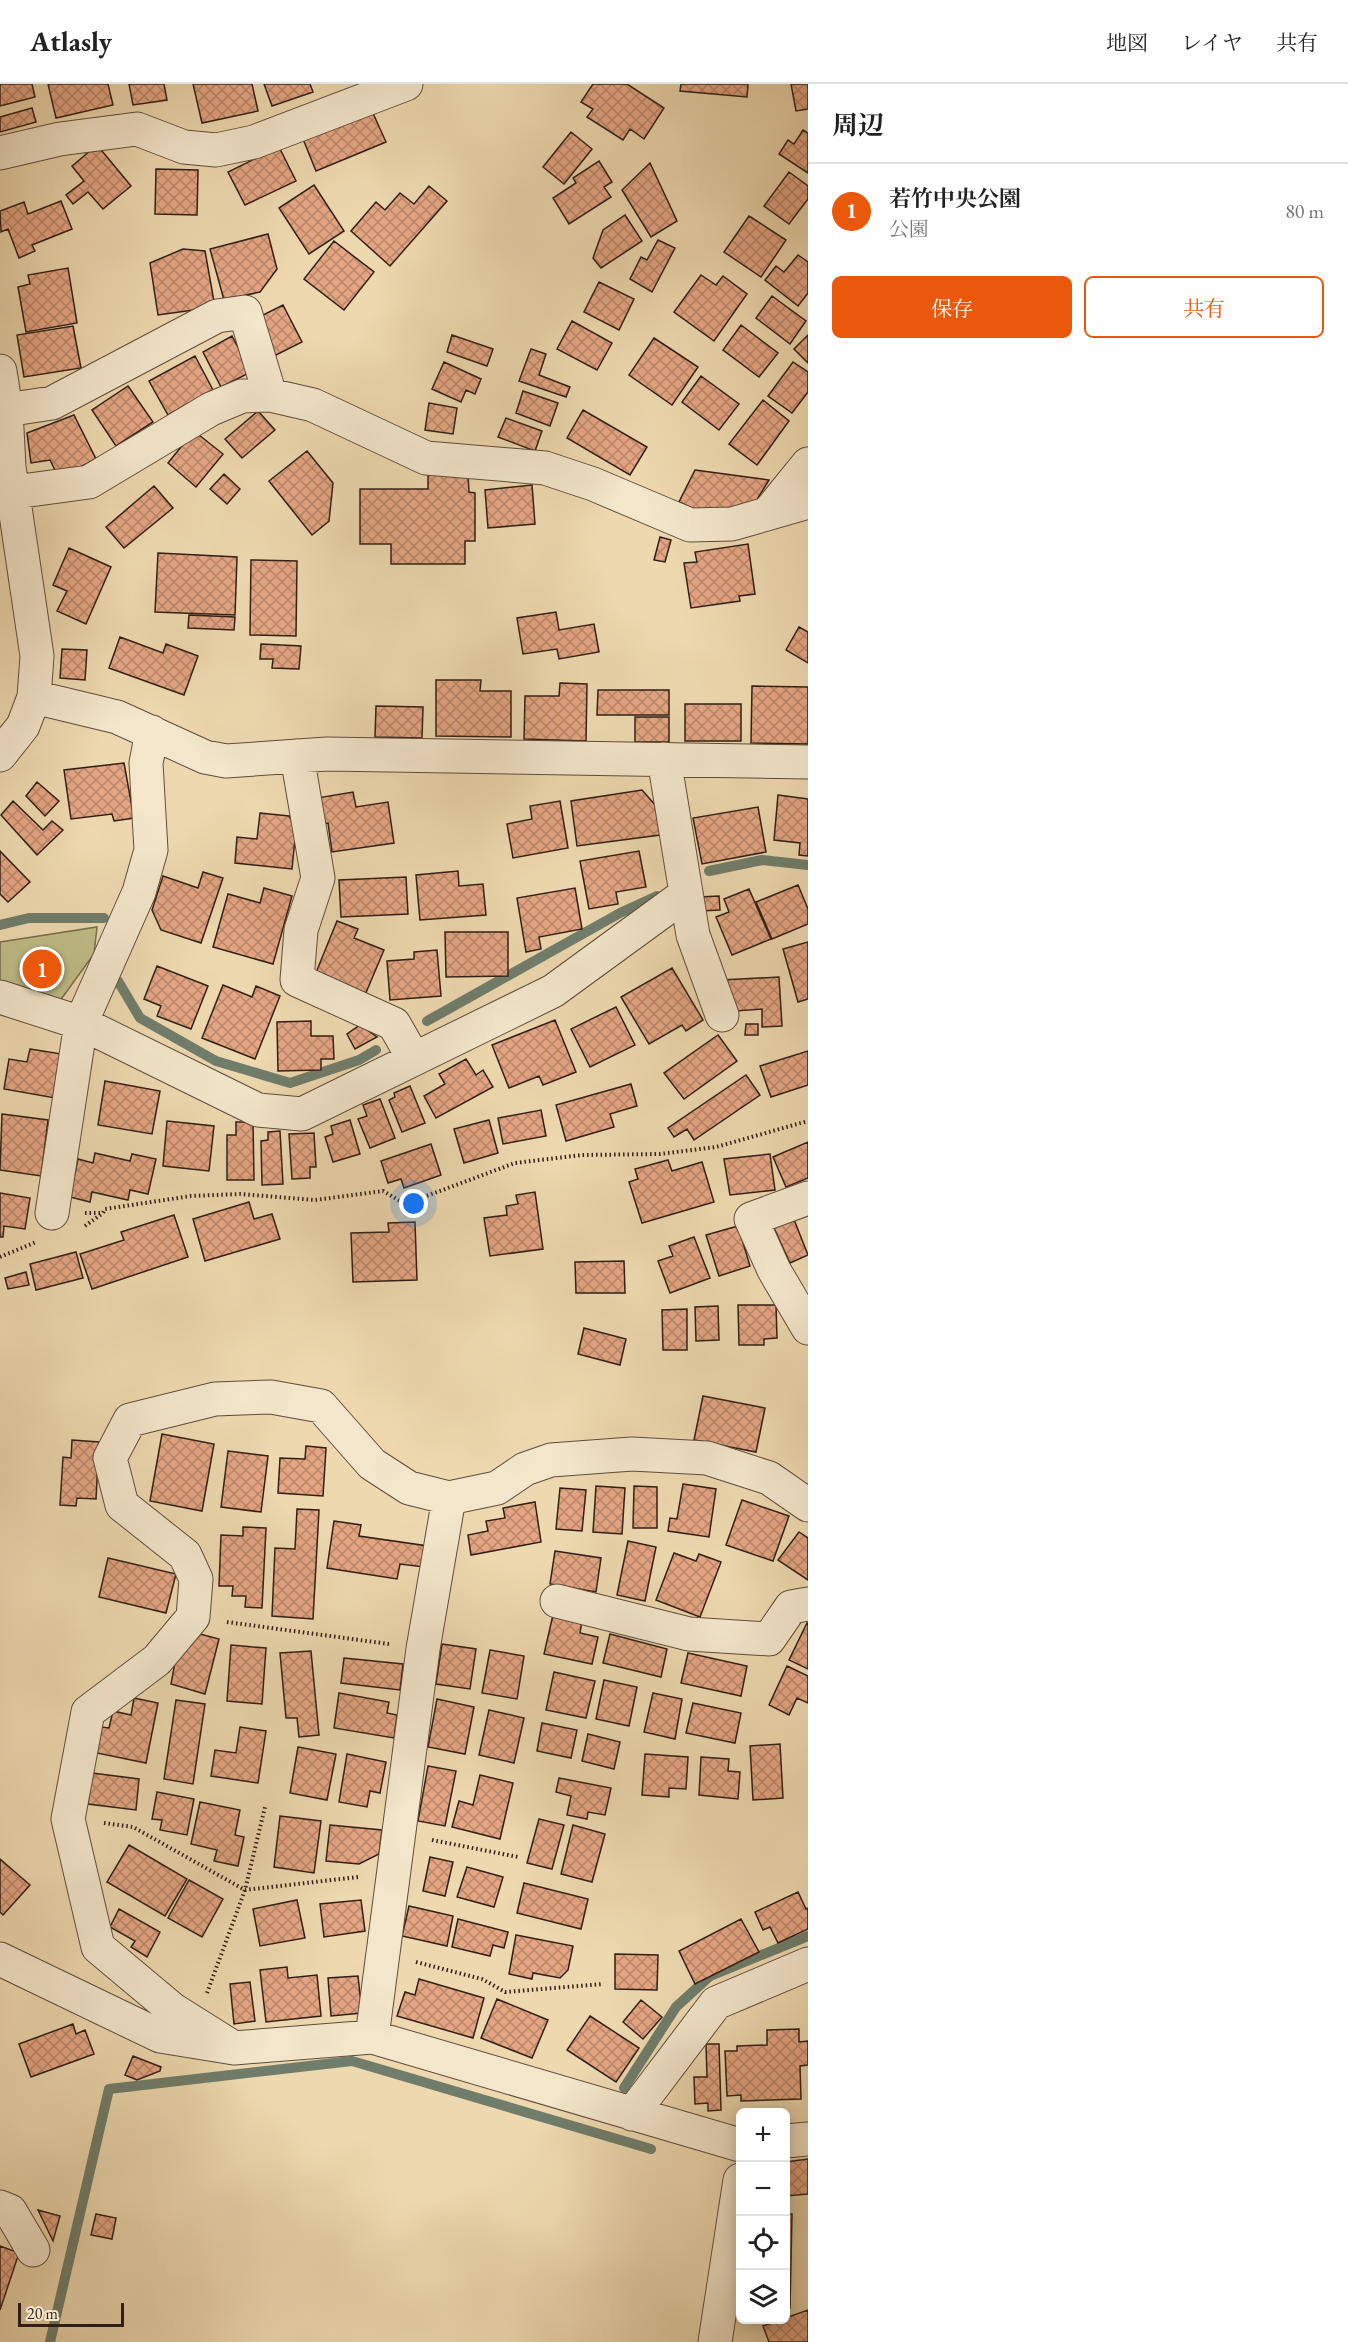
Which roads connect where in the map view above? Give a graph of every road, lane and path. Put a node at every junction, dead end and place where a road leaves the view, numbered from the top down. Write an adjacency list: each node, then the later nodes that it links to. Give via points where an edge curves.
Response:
1 (405, 84): 2 (street, via 254,142 216,150 183,147 137,129 60,139)
2 (0, 153)
3 (0, 371): 5 (street)
4 (270, 395): 5 (street, via 245,312 218,316 52,403); 7 (street, via 242,396 211,409 88,482); 9 (street, via 313,405 426,458 545,468 690,525 732,524)
5 (6, 410): 7 (street)
6 (808, 464): 9 (street)
7 (7, 494): 10 (street, via 37,656)
8 (808, 502): 9 (street)
9 (770, 512)
10 (34, 697): 11 (street, via 117,717); 12 (street, via 23,726)
11 (152, 732): 13 (street, via 226,762); 19 (street, via 146,763 151,850 139,892)
12 (0, 755)
13 (297, 756): 14 (street); 20 (street, via 318,878 301,930 297,980 394,1024)
14 (664, 759): 15 (street); 16 (street)
15 (808, 762)
16 (686, 894): 18 (street, via 693,935); 20 (street, via 553,991)
17 (0, 998): 19 (street)
18 (722, 1015)
19 (81, 1023): 20 (street, via 258,1110 302,1114); 23 (street)
20 (414, 1059)
21 (808, 1120): 24 (path, via 716,1147 515,1163 405,1204 383,1191 315,1200 240,1194 191,1196 105,1209)
22 (808, 1198): 26 (street, via 752,1219 774,1270)
23 (47, 1227): 25 (path)
24 (79, 1230)
25 (0, 1257)
26 (808, 1328)
27 (449, 1498): 28 (street, via 497,1488 525,1469 551,1460 632,1454 707,1458 769,1478); 31 (street, via 409,1488 372,1464 321,1406 271,1397 215,1399 130,1420 110,1458 122,1505 185,1555 196,1580); 32 (street)
28 (808, 1504)
29 (557, 1601): 30 (street, via 689,1634 769,1639 791,1607)
30 (808, 1605)
31 (193, 1617): 32 (path); 43 (street, via 157,1659 88,1712 68,1819 98,1947 172,2010)
32 (423, 1649): 35 (street)
33 (265, 1807): 38 (path)
34 (133, 1827): 38 (path)
35 (399, 1834): 36 (path); 37 (street)
36 (518, 1857)
37 (394, 1873): 38 (path); 39 (street)
38 (245, 1890): 43 (path)
39 (383, 1953): 42 (path, via 482,1979 505,1992); 44 (street)
40 (0, 1959): 45 (street, via 160,2036)
41 (808, 1964): 46 (street, via 716,2003)
42 (603, 1984)
43 (196, 2024): 45 (street)
44 (372, 2037): 45 (street); 46 (street)
45 (234, 2048)
46 (632, 2114): 49 (street)
47 (808, 2139): 48 (street)
48 (790, 2141)
49 (736, 2144)
50 (0, 2207): 52 (street, via 10,2211)
51 (736, 2211): 53 (street)
52 (33, 2250)
53 (715, 2342)

